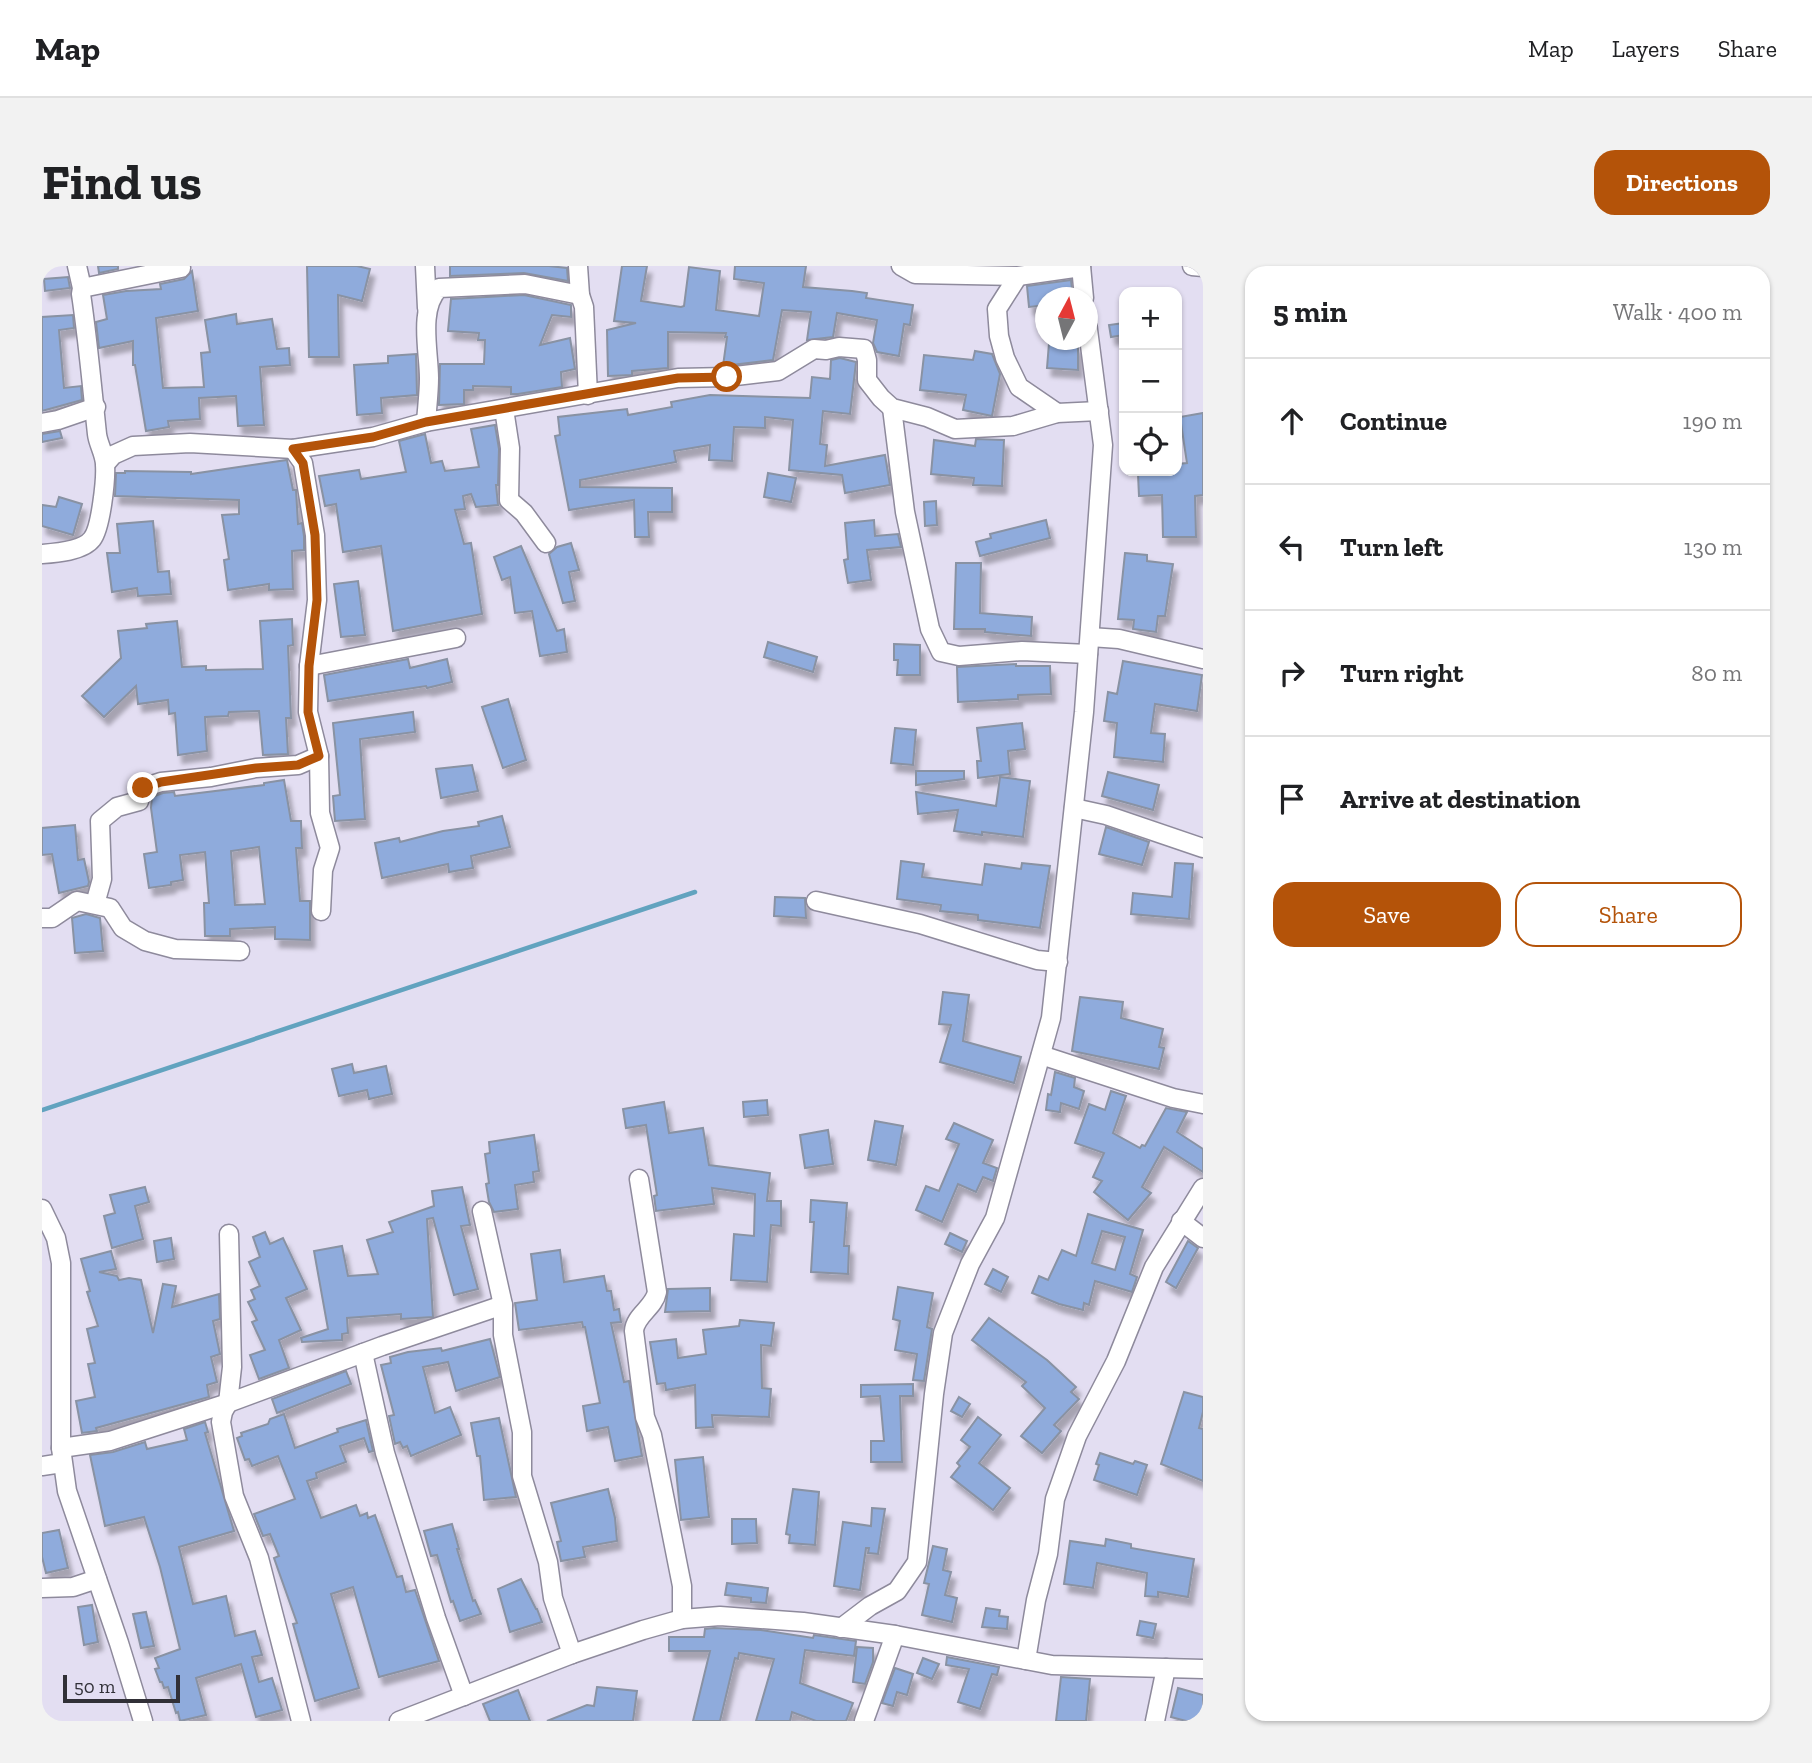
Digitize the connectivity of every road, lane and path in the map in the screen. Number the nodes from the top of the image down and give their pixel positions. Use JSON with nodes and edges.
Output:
{"nodes":[{"id":1,"x":63,"y":266,"type":"edge"},
{"id":2,"x":77,"y":266,"type":"edge"},
{"id":3,"x":425,"y":266,"type":"edge"},
{"id":4,"x":578,"y":266,"type":"edge"},
{"id":5,"x":901,"y":266,"type":"edge"},
{"id":6,"x":1192,"y":266,"type":"edge"},
{"id":7,"x":1080,"y":267,"type":"edge"},
{"id":8,"x":1203,"y":267,"type":"edge"},
{"id":9,"x":181,"y":268,"type":"dead end"},
{"id":10,"x":1018,"y":276,"type":"junction"},
{"id":11,"x":1083,"y":287,"type":"edge"},
{"id":12,"x":82,"y":288,"type":"junction"},
{"id":13,"x":580,"y":295,"type":"junction"},
{"id":14,"x":427,"y":319,"type":"junction"},
{"id":15,"x":1091,"y":350,"type":"edge"},
{"id":16,"x":588,"y":395,"type":"junction"},
{"id":17,"x":96,"y":407,"type":"junction"},
{"id":18,"x":892,"y":408,"type":"junction"},
{"id":19,"x":504,"y":409,"type":"junction"},
{"id":20,"x":1099,"y":411,"type":"junction"},
{"id":21,"x":1057,"y":413,"type":"junction"},
{"id":22,"x":426,"y":422,"type":"junction"},
{"id":23,"x":42,"y":423,"type":"edge"},
{"id":24,"x":293,"y":449,"type":"junction"},
{"id":25,"x":106,"y":463,"type":"junction"},
{"id":26,"x":546,"y":543,"type":"dead end"},
{"id":27,"x":42,"y":554,"type":"edge"},
{"id":28,"x":456,"y":638,"type":"dead end"},
{"id":29,"x":1089,"y":645,"type":"junction"},
{"id":30,"x":1203,"y":659,"type":"edge"},
{"id":31,"x":309,"y":666,"type":"junction"},
{"id":32,"x":319,"y":756,"type":"junction"},
{"id":33,"x":1074,"y":808,"type":"junction"},
{"id":34,"x":1203,"y":849,"type":"edge"},
{"id":35,"x":816,"y":901,"type":"dead end"},
{"id":36,"x":95,"y":904,"type":"junction"},
{"id":37,"x":321,"y":911,"type":"dead end"},
{"id":38,"x":42,"y":918,"type":"edge"},
{"id":39,"x":240,"y":950,"type":"dead end"},
{"id":40,"x":1058,"y":962,"type":"junction"},
{"id":41,"x":1041,"y":1055,"type":"junction"},
{"id":42,"x":1203,"y":1104,"type":"edge"},
{"id":43,"x":639,"y":1179,"type":"dead end"},
{"id":44,"x":1203,"y":1188,"type":"edge"},
{"id":45,"x":42,"y":1209,"type":"edge"},
{"id":46,"x":482,"y":1211,"type":"dead end"},
{"id":47,"x":1181,"y":1221,"type":"junction"},
{"id":48,"x":229,"y":1234,"type":"dead end"},
{"id":49,"x":1203,"y":1238,"type":"edge"},
{"id":50,"x":503,"y":1305,"type":"junction"},
{"id":51,"x":363,"y":1353,"type":"junction"},
{"id":52,"x":229,"y":1403,"type":"junction"},
{"id":53,"x":61,"y":1455,"type":"junction"},
{"id":54,"x":42,"y":1466,"type":"edge"},
{"id":55,"x":97,"y":1578,"type":"junction"},
{"id":56,"x":42,"y":1588,"type":"edge"},
{"id":57,"x":682,"y":1619,"type":"junction"},
{"id":58,"x":841,"y":1628,"type":"junction"},
{"id":59,"x":895,"y":1635,"type":"junction"},
{"id":60,"x":572,"y":1654,"type":"junction"},
{"id":61,"x":1026,"y":1660,"type":"junction"},
{"id":62,"x":1166,"y":1668,"type":"junction"},
{"id":63,"x":1203,"y":1669,"type":"edge"},
{"id":64,"x":464,"y":1696,"type":"junction"},
{"id":65,"x":144,"y":1721,"type":"edge"},
{"id":66,"x":301,"y":1721,"type":"edge"},
{"id":67,"x":399,"y":1721,"type":"edge"},
{"id":68,"x":864,"y":1721,"type":"edge"},
{"id":69,"x":1155,"y":1721,"type":"edge"}],
"edges":[{"from":1,"to":12,"type":"street"},
{"from":2,"to":12,"type":"street"},
{"from":3,"to":14,"type":"street"},
{"from":4,"to":13,"type":"street"},
{"from":5,"to":10,"type":"street"},
{"from":6,"to":8,"type":"street"},
{"from":7,"to":10,"type":"street"},
{"from":7,"to":11,"type":"street"},
{"from":9,"to":12,"type":"street"},
{"from":10,"to":21,"type":"street"},
{"from":12,"to":17,"type":"street"},
{"from":13,"to":14,"type":"street"},
{"from":13,"to":16,"type":"street"},
{"from":14,"to":22,"type":"street"},
{"from":15,"to":20,"type":"street"},
{"from":16,"to":18,"type":"street"},
{"from":16,"to":19,"type":"street"},
{"from":17,"to":23,"type":"street"},
{"from":17,"to":25,"type":"street"},
{"from":18,"to":21,"type":"street"},
{"from":18,"to":29,"type":"street"},
{"from":19,"to":22,"type":"street"},
{"from":19,"to":26,"type":"street"},
{"from":20,"to":21,"type":"street"},
{"from":20,"to":29,"type":"street"},
{"from":22,"to":24,"type":"street"},
{"from":24,"to":25,"type":"street"},
{"from":24,"to":31,"type":"street"},
{"from":25,"to":27,"type":"street"},
{"from":28,"to":31,"type":"street"},
{"from":29,"to":30,"type":"street"},
{"from":29,"to":33,"type":"street"},
{"from":31,"to":32,"type":"street"},
{"from":32,"to":36,"type":"street"},
{"from":32,"to":37,"type":"street"},
{"from":33,"to":34,"type":"street"},
{"from":33,"to":40,"type":"street"},
{"from":35,"to":40,"type":"street"},
{"from":36,"to":38,"type":"street"},
{"from":36,"to":39,"type":"street"},
{"from":40,"to":41,"type":"street"},
{"from":41,"to":42,"type":"street"},
{"from":41,"to":58,"type":"street"},
{"from":43,"to":57,"type":"street"},
{"from":44,"to":47,"type":"street"},
{"from":45,"to":53,"type":"street"},
{"from":46,"to":50,"type":"street"},
{"from":47,"to":49,"type":"street"},
{"from":47,"to":61,"type":"street"},
{"from":48,"to":52,"type":"street"},
{"from":50,"to":51,"type":"street"},
{"from":50,"to":60,"type":"street"},
{"from":51,"to":52,"type":"street"},
{"from":51,"to":64,"type":"street"},
{"from":52,"to":53,"type":"street"},
{"from":52,"to":66,"type":"street"},
{"from":53,"to":54,"type":"street"},
{"from":53,"to":55,"type":"street"},
{"from":55,"to":56,"type":"street"},
{"from":55,"to":65,"type":"street"},
{"from":57,"to":58,"type":"street"},
{"from":57,"to":60,"type":"street"},
{"from":58,"to":59,"type":"street"},
{"from":59,"to":61,"type":"street"},
{"from":59,"to":68,"type":"street"},
{"from":60,"to":64,"type":"street"},
{"from":61,"to":62,"type":"street"},
{"from":62,"to":63,"type":"street"},
{"from":62,"to":69,"type":"street"},
{"from":64,"to":67,"type":"street"}]}
